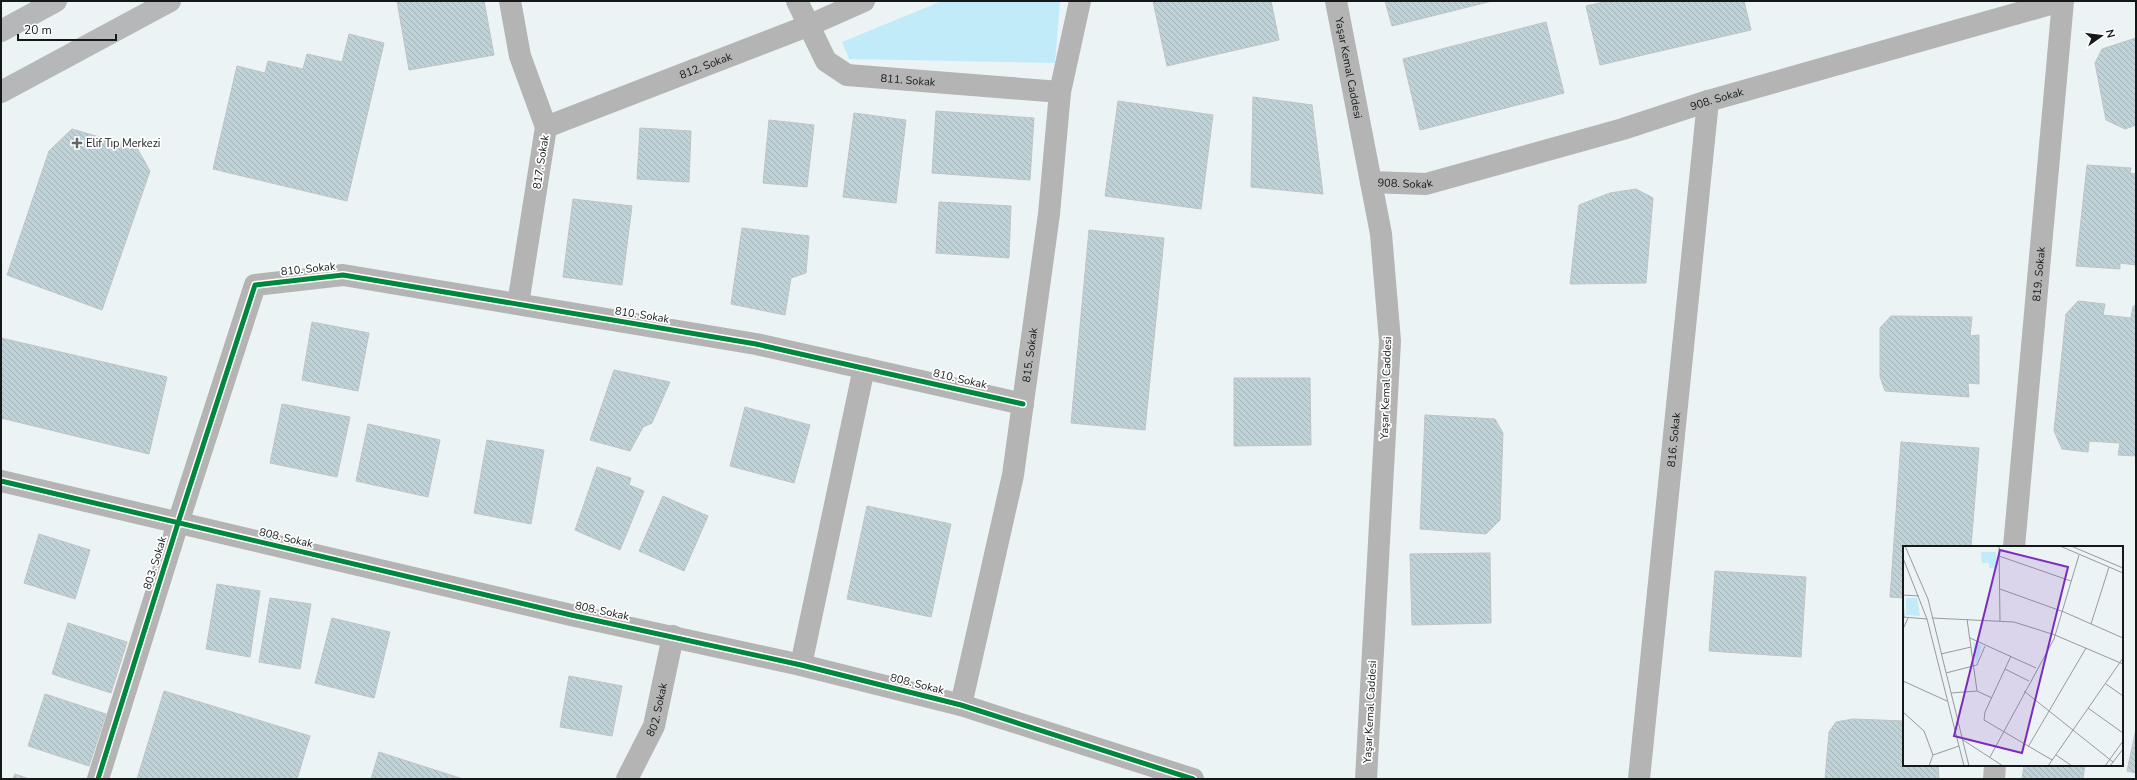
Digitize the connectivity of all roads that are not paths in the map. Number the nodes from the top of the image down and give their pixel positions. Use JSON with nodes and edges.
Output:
{"nodes":[{"id":1,"x":56,"y":1,"type":"edge"},
{"id":2,"x":170,"y":1,"type":"edge"},
{"id":3,"x":510,"y":1,"type":"edge"},
{"id":4,"x":797,"y":1,"type":"edge"},
{"id":5,"x":864,"y":1,"type":"edge"},
{"id":6,"x":1080,"y":1,"type":"edge"},
{"id":7,"x":1336,"y":1,"type":"edge"},
{"id":8,"x":2062,"y":1,"type":"edge"},
{"id":9,"x":810,"y":25,"type":"junction"},
{"id":10,"x":1,"y":31,"type":"edge"},
{"id":11,"x":1,"y":92,"type":"edge"},
{"id":12,"x":1060,"y":92,"type":"junction"},
{"id":13,"x":1708,"y":101,"type":"junction"},
{"id":14,"x":546,"y":127,"type":"junction"},
{"id":15,"x":1371,"y":182,"type":"junction"},
{"id":16,"x":255,"y":285,"type":"joint"},
{"id":17,"x":518,"y":304,"type":"junction"},
{"id":18,"x":864,"y":368,"type":"junction"},
{"id":19,"x":1023,"y":404,"type":"junction"},
{"id":20,"x":1,"y":481,"type":"edge"},
{"id":21,"x":178,"y":523,"type":"junction"},
{"id":22,"x":2014,"y":546,"type":"edge"},
{"id":23,"x":673,"y":636,"type":"junction"},
{"id":24,"x":800,"y":665,"type":"junction"},
{"id":25,"x":961,"y":705,"type":"junction"},
{"id":26,"x":1995,"y":766,"type":"edge"},
{"id":27,"x":98,"y":779,"type":"edge"},
{"id":28,"x":627,"y":779,"type":"edge"},
{"id":29,"x":1193,"y":779,"type":"edge"},
{"id":30,"x":1366,"y":779,"type":"edge"},
{"id":31,"x":1639,"y":779,"type":"edge"},
{"id":32,"x":1994,"y":779,"type":"edge"}],
"edges":[{"from":1,"to":10,"type":"main road"},
{"from":2,"to":11,"type":"main road"},
{"from":3,"to":14,"type":"street","name":"817. Sokak"},
{"from":4,"to":9,"type":"street","name":"811. Sokak"},
{"from":5,"to":9,"type":"street","name":"812. Sokak"},
{"from":6,"to":12,"type":"street","name":"815. Sokak"},
{"from":7,"to":15,"type":"street","name":"Yaşar Kemal Caddesi"},
{"from":8,"to":13,"type":"street","name":"908. Sokak"},
{"from":8,"to":22,"type":"street","name":"819. Sokak"},
{"from":9,"to":12,"type":"street","name":"811. Sokak"},
{"from":9,"to":14,"type":"street","name":"812. Sokak"},
{"from":12,"to":19,"type":"street","name":"815. Sokak"},
{"from":13,"to":15,"type":"street","name":"908. Sokak"},
{"from":13,"to":31,"type":"street","name":"816. Sokak"},
{"from":14,"to":17,"type":"street","name":"817. Sokak"},
{"from":15,"to":30,"type":"street","name":"Yaşar Kemal Caddesi"},
{"from":16,"to":17,"type":"street","name":"810. Sokak"},
{"from":16,"to":21,"type":"street","name":"803. Sokak"},
{"from":17,"to":18,"type":"street","name":"810. Sokak"},
{"from":18,"to":19,"type":"street","name":"810. Sokak"},
{"from":18,"to":24,"type":"street"},
{"from":19,"to":25,"type":"street","name":"815. Sokak"},
{"from":20,"to":21,"type":"street","name":"808. Sokak"},
{"from":21,"to":23,"type":"street","name":"808. Sokak"},
{"from":21,"to":27,"type":"street","name":"803. Sokak"},
{"from":23,"to":24,"type":"street","name":"808. Sokak"},
{"from":23,"to":28,"type":"street","name":"802. Sokak"},
{"from":24,"to":25,"type":"street","name":"808. Sokak"},
{"from":25,"to":29,"type":"street","name":"808. Sokak"},
{"from":26,"to":32,"type":"street"}]}
